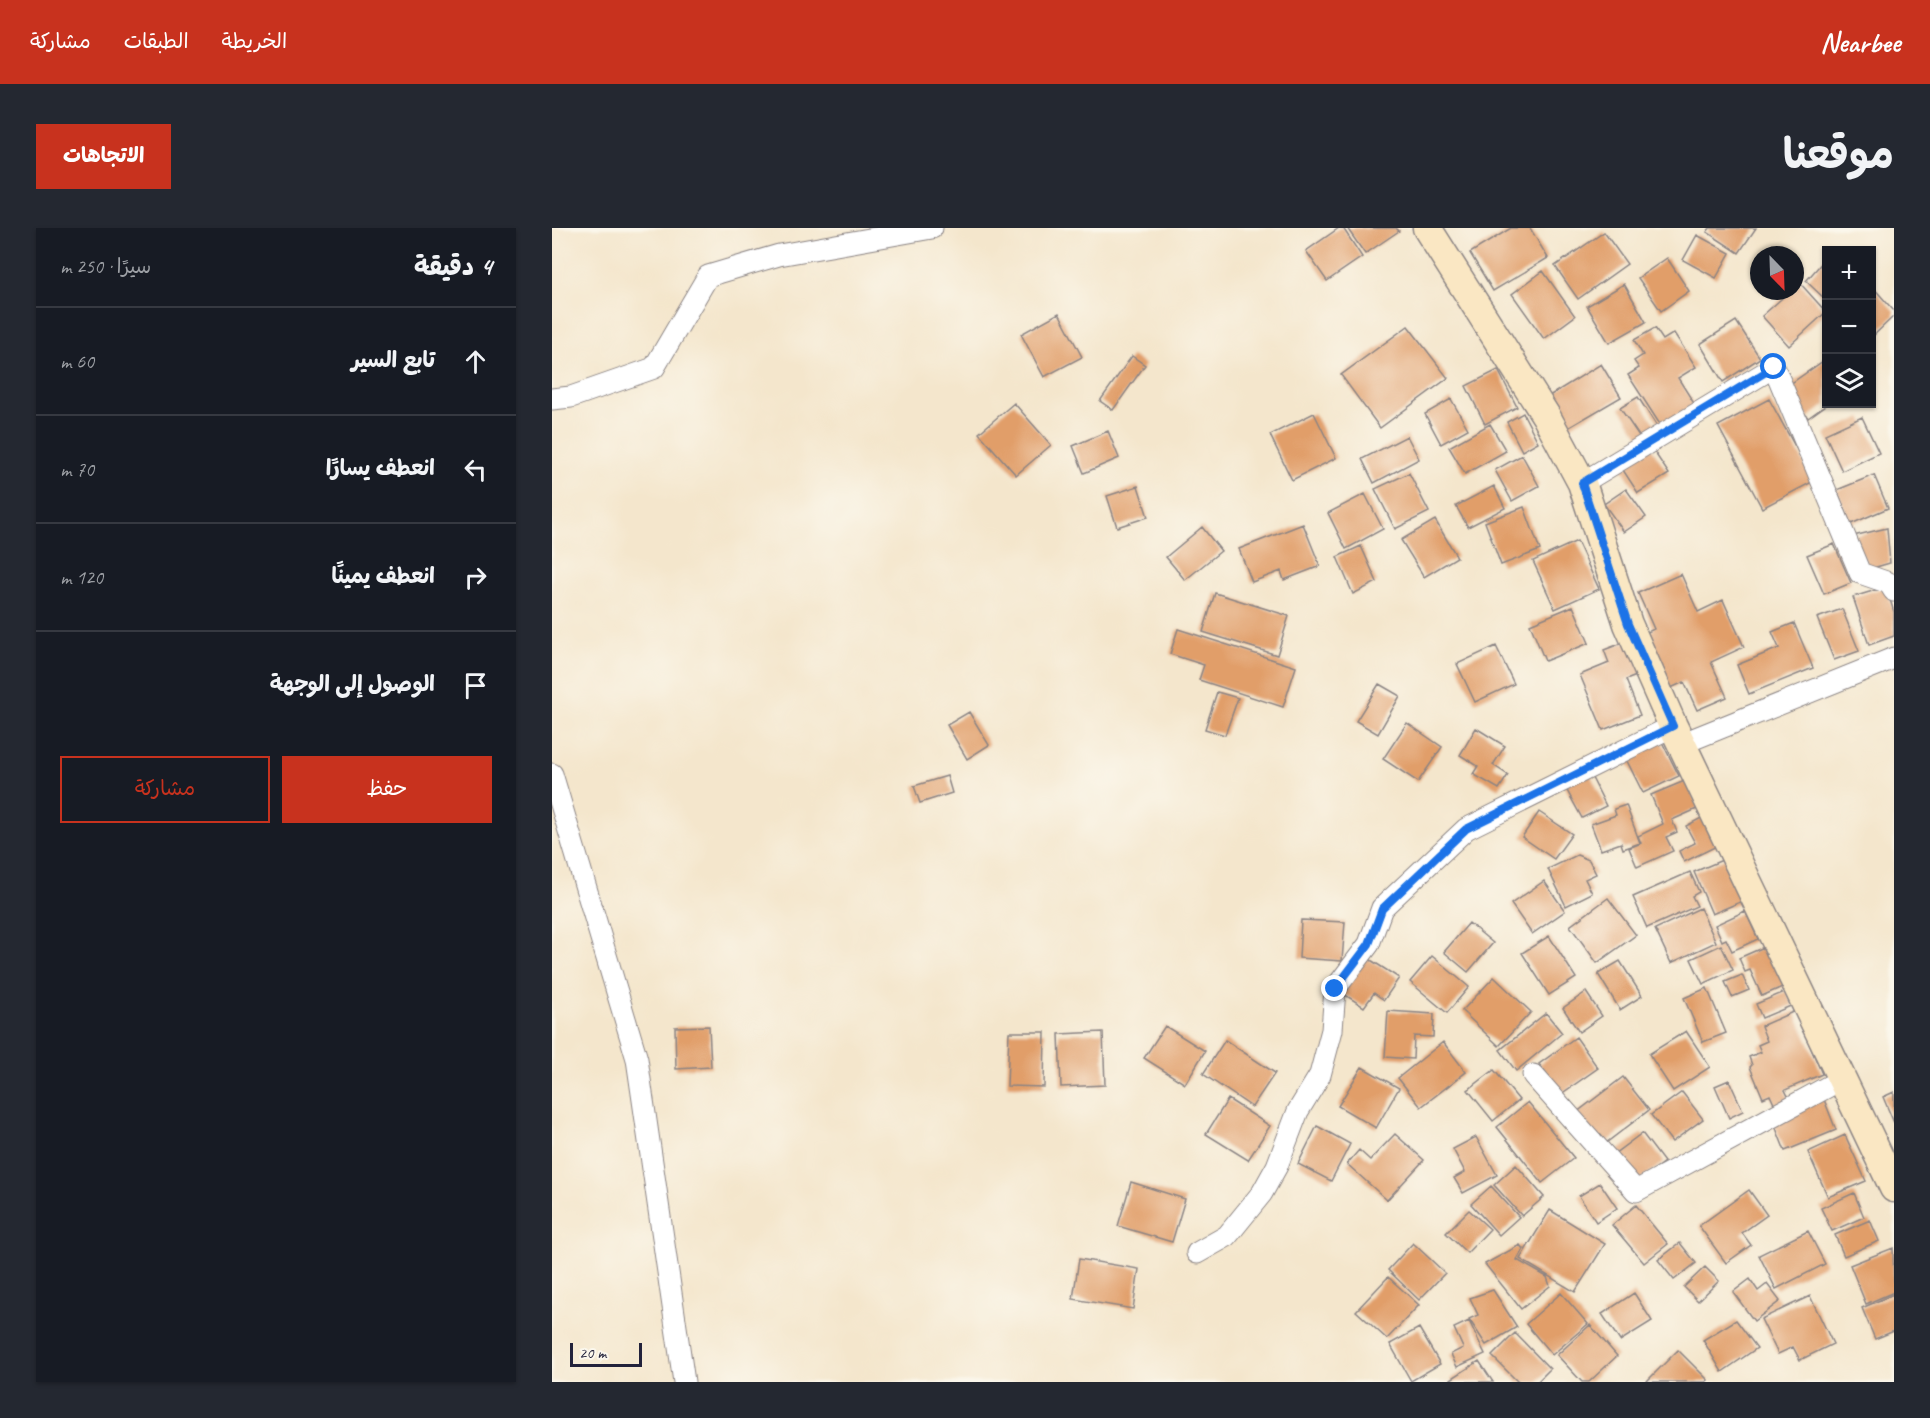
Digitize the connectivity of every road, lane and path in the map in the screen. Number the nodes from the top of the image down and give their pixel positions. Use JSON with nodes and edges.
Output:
{"nodes":[{"id":1,"x":932,"y":228,"type":"edge"},
{"id":2,"x":1427,"y":228,"type":"edge"},
{"id":3,"x":552,"y":399,"type":"edge"},
{"id":4,"x":1582,"y":483,"type":"junction"},
{"id":5,"x":1894,"y":591,"type":"edge"},
{"id":6,"x":1894,"y":658,"type":"edge"},
{"id":7,"x":1677,"y":735,"type":"junction"},
{"id":8,"x":552,"y":774,"type":"edge"},
{"id":9,"x":1533,"y":1075,"type":"dead end"},
{"id":10,"x":1842,"y":1079,"type":"junction"},
{"id":11,"x":1894,"y":1188,"type":"edge"},
{"id":12,"x":1197,"y":1253,"type":"dead end"},
{"id":13,"x":684,"y":1382,"type":"edge"}],
"edges":[{"from":1,"to":3,"type":"street"},
{"from":2,"to":4,"type":"street"},
{"from":4,"to":5,"type":"street"},
{"from":4,"to":7,"type":"street"},
{"from":6,"to":7,"type":"street"},
{"from":7,"to":10,"type":"street"},
{"from":7,"to":12,"type":"street"},
{"from":8,"to":13,"type":"street"},
{"from":9,"to":10,"type":"street"},
{"from":10,"to":11,"type":"street"}]}
